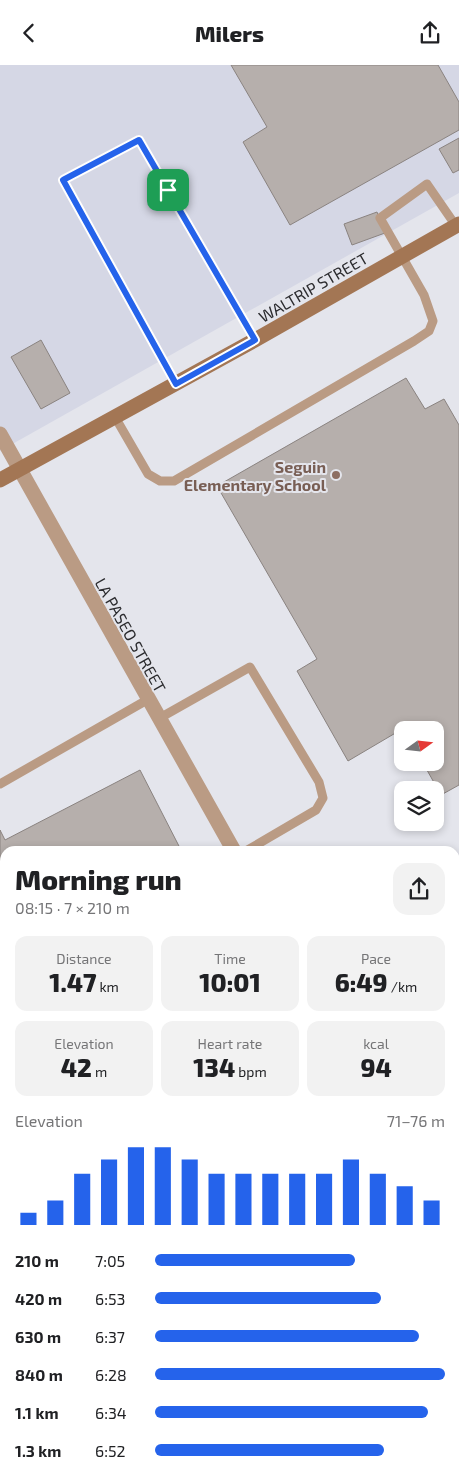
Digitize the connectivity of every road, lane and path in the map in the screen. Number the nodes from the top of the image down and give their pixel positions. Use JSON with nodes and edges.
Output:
{"nodes":[{"id":1,"x":457,"y":225,"type":"edge"},
{"id":2,"x":403,"y":255,"type":"junction"},
{"id":3,"x":255,"y":340,"type":"junction"},
{"id":4,"x":176,"y":384,"type":"junction"},
{"id":5,"x":115,"y":417,"type":"junction"},
{"id":6,"x":0,"y":434,"type":"edge"},
{"id":7,"x":20,"y":468,"type":"junction"},
{"id":8,"x":0,"y":480,"type":"edge"},
{"id":9,"x":147,"y":700,"type":"junction"},
{"id":10,"x":158,"y":719,"type":"junction"},
{"id":11,"x":0,"y":784,"type":"edge"},
{"id":12,"x":231,"y":846,"type":"edge"},
{"id":13,"x":255,"y":846,"type":"edge"}],
"edges":[{"from":1,"to":2,"type":"street","name":"WALTRIP STREET"},
{"from":1,"to":2,"type":"lane"},
{"from":2,"to":3,"type":"street","name":"WALTRIP STREET"},
{"from":2,"to":5,"type":"lane"},
{"from":3,"to":4,"type":"street","name":"WALTRIP STREET"},
{"from":3,"to":4,"type":"lane"},
{"from":4,"to":5,"type":"street","name":"WALTRIP STREET"},
{"from":5,"to":7,"type":"street","name":"WALTRIP STREET"},
{"from":6,"to":7,"type":"street","name":"LA PASEO STREET"},
{"from":7,"to":8,"type":"street","name":"WALTRIP STREET"},
{"from":7,"to":9,"type":"street","name":"LA PASEO STREET"},
{"from":9,"to":10,"type":"street","name":"LA PASEO STREET"},
{"from":9,"to":11,"type":"lane"},
{"from":10,"to":12,"type":"street","name":"LA PASEO STREET"},
{"from":10,"to":13,"type":"lane"}]}
